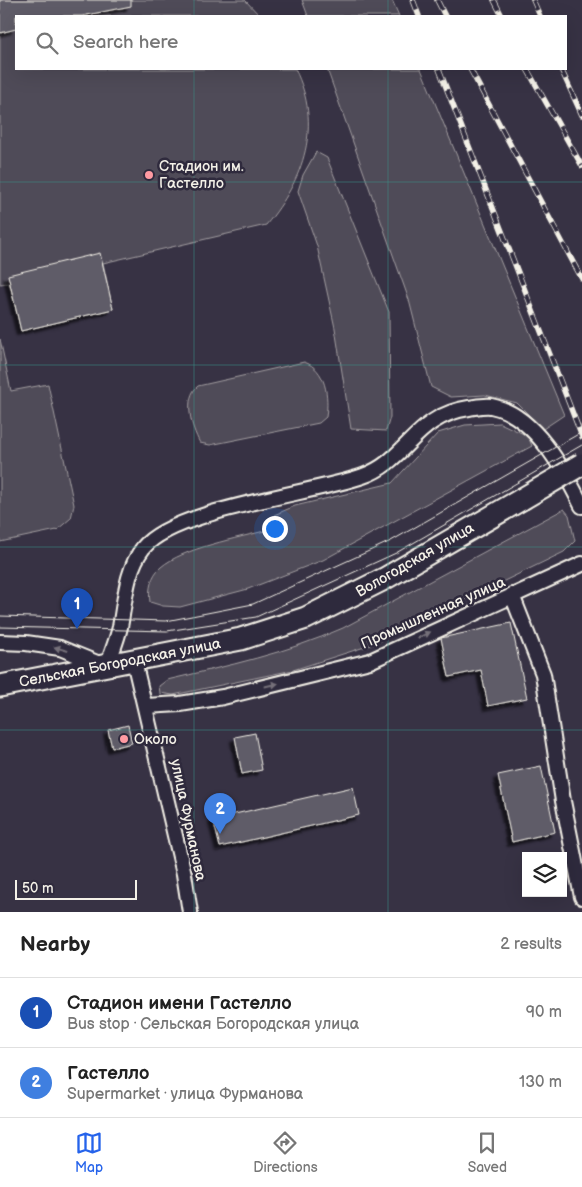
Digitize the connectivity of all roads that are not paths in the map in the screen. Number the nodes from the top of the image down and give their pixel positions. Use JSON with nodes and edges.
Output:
{"nodes":[{"id":1,"x":582,"y":464,"type":"edge"},
{"id":2,"x":582,"y":506,"type":"edge"},
{"id":3,"x":582,"y":564,"type":"edge"},
{"id":4,"x":512,"y":595,"type":"junction"},
{"id":5,"x":241,"y":639,"type":"joint"},
{"id":6,"x":0,"y":642,"type":"edge"},
{"id":7,"x":134,"y":661,"type":"junction"},
{"id":8,"x":107,"y":666,"type":"junction"},
{"id":9,"x":0,"y":686,"type":"edge"},
{"id":10,"x":146,"y":706,"type":"junction"},
{"id":11,"x":582,"y":897,"type":"edge"},
{"id":12,"x":190,"y":912,"type":"edge"}],
"edges":[{"from":1,"to":5,"type":"main road","name":"Вологодская улица","bridge":true},
{"from":2,"to":8,"type":"street"},
{"from":3,"to":4,"type":"street","name":"Промышленная улица"},
{"from":10,"to":4,"type":"street","name":"Промышленная улица","one_way":true},
{"from":4,"to":11,"type":"street"},
{"from":5,"to":7,"type":"main road","name":"Сельская Богородская улица"},
{"from":8,"to":6,"type":"street","one_way":true},
{"from":7,"to":8,"type":"main road","name":"Сельская Богородская улица"},
{"from":7,"to":10,"type":"street","name":"улица Фурманова"},
{"from":8,"to":9,"type":"main road","name":"Сельская Богородская улица"},
{"from":10,"to":12,"type":"street","name":"улица Фурманова"}]}
